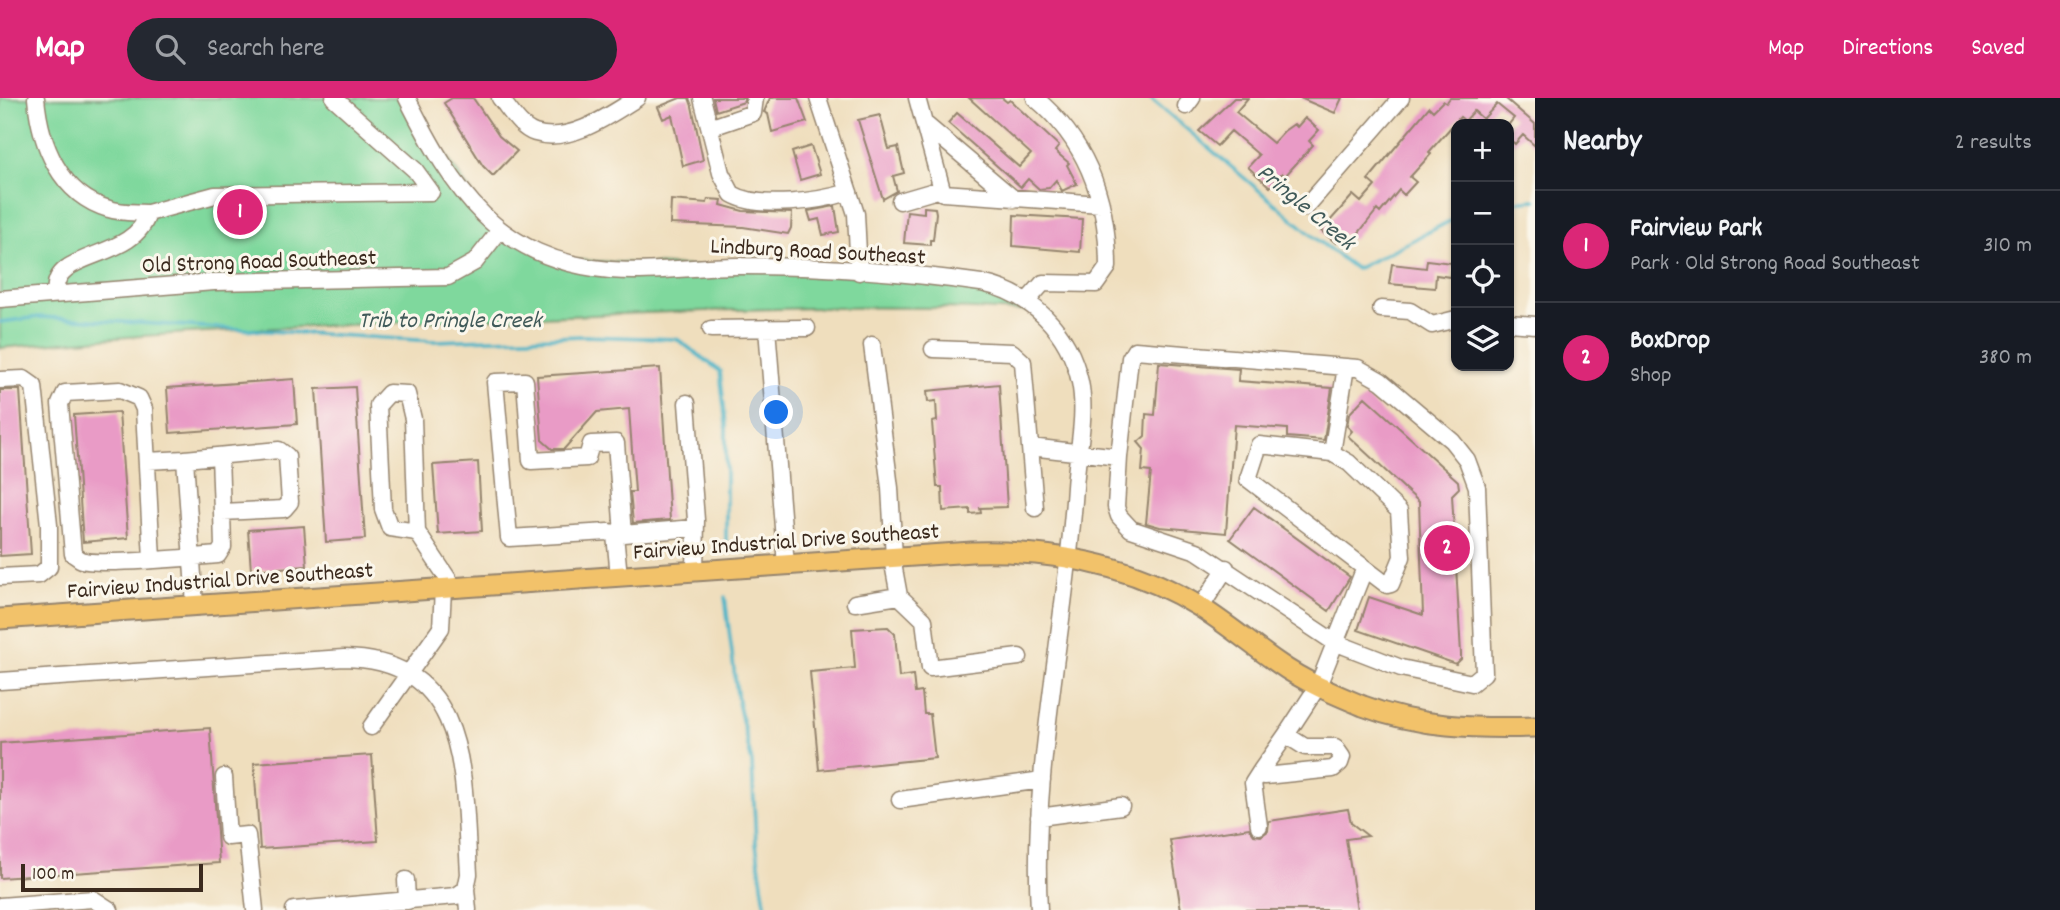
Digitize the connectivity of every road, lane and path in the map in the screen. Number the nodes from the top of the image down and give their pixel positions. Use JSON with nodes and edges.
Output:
{"nodes":[{"id":1,"x":36,"y":98,"type":"edge"},
{"id":2,"x":334,"y":98,"type":"edge"},
{"id":3,"x":407,"y":98,"type":"edge"},
{"id":4,"x":500,"y":98,"type":"edge"},
{"id":5,"x":637,"y":98,"type":"edge"},
{"id":6,"x":702,"y":98,"type":"edge"},
{"id":7,"x":755,"y":98,"type":"edge"},
{"id":8,"x":818,"y":98,"type":"edge"},
{"id":9,"x":917,"y":98,"type":"edge"},
{"id":10,"x":1035,"y":98,"type":"edge"},
{"id":11,"x":1401,"y":98,"type":"edge"},
{"id":12,"x":924,"y":123,"type":"junction"},
{"id":13,"x":712,"y":127,"type":"junction"},
{"id":14,"x":941,"y":188,"type":"junction"},
{"id":15,"x":849,"y":192,"type":"junction"},
{"id":16,"x":1014,"y":199,"type":"junction"},
{"id":17,"x":900,"y":201,"type":"dead end"},
{"id":18,"x":1101,"y":204,"type":"junction"},
{"id":19,"x":1305,"y":208,"type":"dead end"},
{"id":20,"x":148,"y":213,"type":"junction"},
{"id":21,"x":500,"y":230,"type":"junction"},
{"id":22,"x":859,"y":272,"type":"junction"},
{"id":23,"x":56,"y":293,"type":"junction"},
{"id":24,"x":0,"y":299,"type":"edge"},
{"id":25,"x":1027,"y":301,"type":"junction"},
{"id":26,"x":1381,"y":309,"type":"dead end"},
{"id":27,"x":1451,"y":320,"type":"edge"},
{"id":28,"x":1514,"y":323,"type":"edge"},
{"id":29,"x":1535,"y":325,"type":"edge"},
{"id":30,"x":767,"y":328,"type":"junction"},
{"id":31,"x":807,"y":328,"type":"dead end"},
{"id":32,"x":711,"y":329,"type":"dead end"},
{"id":33,"x":873,"y":345,"type":"dead end"},
{"id":34,"x":933,"y":349,"type":"dead end"},
{"id":35,"x":1346,"y":367,"type":"junction"},
{"id":36,"x":0,"y":380,"type":"edge"},
{"id":37,"x":687,"y":403,"type":"dead end"},
{"id":38,"x":1030,"y":447,"type":"junction"},
{"id":39,"x":1332,"y":453,"type":"junction"},
{"id":40,"x":1077,"y":454,"type":"junction"},
{"id":41,"x":220,"y":456,"type":"junction"},
{"id":42,"x":1119,"y":457,"type":"junction"},
{"id":43,"x":185,"y":459,"type":"junction"},
{"id":44,"x":147,"y":461,"type":"junction"},
{"id":45,"x":1035,"y":508,"type":"dead end"},
{"id":46,"x":222,"y":512,"type":"junction"},
{"id":47,"x":695,"y":528,"type":"junction"},
{"id":48,"x":417,"y":532,"type":"junction"},
{"id":49,"x":619,"y":534,"type":"junction"},
{"id":50,"x":192,"y":557,"type":"junction"},
{"id":51,"x":893,"y":557,"type":"junction"},
{"id":52,"x":1069,"y":557,"type":"junction"},
{"id":53,"x":152,"y":559,"type":"junction"},
{"id":54,"x":786,"y":565,"type":"junction"},
{"id":55,"x":1226,"y":568,"type":"junction"},
{"id":56,"x":1364,"y":570,"type":"junction"},
{"id":57,"x":695,"y":571,"type":"junction"},
{"id":58,"x":619,"y":576,"type":"junction"},
{"id":59,"x":0,"y":577,"type":"edge"},
{"id":60,"x":449,"y":588,"type":"junction"},
{"id":61,"x":899,"y":596,"type":"junction"},
{"id":62,"x":855,"y":603,"type":"dead end"},
{"id":63,"x":195,"y":606,"type":"junction"},
{"id":64,"x":1201,"y":607,"type":"junction"},
{"id":65,"x":0,"y":619,"type":"edge"},
{"id":66,"x":1334,"y":642,"type":"junction"},
{"id":67,"x":1019,"y":657,"type":"dead end"},
{"id":68,"x":409,"y":674,"type":"junction"},
{"id":69,"x":0,"y":681,"type":"edge"},
{"id":70,"x":1318,"y":686,"type":"junction"},
{"id":71,"x":371,"y":727,"type":"dead end"},
{"id":72,"x":1535,"y":727,"type":"edge"},
{"id":73,"x":1286,"y":735,"type":"junction"},
{"id":74,"x":1262,"y":769,"type":"junction"},
{"id":75,"x":225,"y":776,"type":"dead end"},
{"id":76,"x":1042,"y":780,"type":"junction"},
{"id":77,"x":900,"y":800,"type":"dead end"},
{"id":78,"x":1121,"y":806,"type":"dead end"},
{"id":79,"x":1039,"y":817,"type":"junction"},
{"id":80,"x":1259,"y":826,"type":"dead end"},
{"id":81,"x":406,"y":880,"type":"dead end"},
{"id":82,"x":466,"y":889,"type":"junction"},
{"id":83,"x":407,"y":901,"type":"junction"},
{"id":84,"x":0,"y":906,"type":"edge"},
{"id":85,"x":110,"y":910,"type":"edge"},
{"id":86,"x":255,"y":910,"type":"edge"},
{"id":87,"x":294,"y":910,"type":"edge"},
{"id":88,"x":468,"y":910,"type":"edge"},
{"id":89,"x":1039,"y":910,"type":"edge"}],
"edges":[{"from":1,"to":20,"type":"street"},
{"from":2,"to":20,"type":"street"},
{"from":3,"to":21,"type":"street","name":"Lindburg Road Southeast"},
{"from":4,"to":5,"type":"street"},
{"from":6,"to":13,"type":"street"},
{"from":7,"to":13,"type":"street"},
{"from":8,"to":15,"type":"street"},
{"from":9,"to":12,"type":"street"},
{"from":10,"to":18,"type":"street"},
{"from":11,"to":19,"type":"street"},
{"from":12,"to":14,"type":"street"},
{"from":12,"to":16,"type":"street"},
{"from":13,"to":15,"type":"street"},
{"from":14,"to":16,"type":"street"},
{"from":14,"to":17,"type":"street"},
{"from":15,"to":22,"type":"street"},
{"from":16,"to":18,"type":"street"},
{"from":18,"to":25,"type":"street"},
{"from":20,"to":23,"type":"street"},
{"from":21,"to":22,"type":"street","name":"Lindburg Road Southeast"},
{"from":21,"to":23,"type":"street","name":"Old Strong Road Southeast"},
{"from":22,"to":25,"type":"street","name":"Lindburg Road Southeast"},
{"from":23,"to":24,"type":"street","name":"Old Strong Road Southeast"},
{"from":25,"to":40,"type":"street","name":"Lindburg Road Southeast"},
{"from":26,"to":27,"type":"street"},
{"from":28,"to":29,"type":"street"},
{"from":30,"to":31,"type":"street"},
{"from":30,"to":32,"type":"street"},
{"from":30,"to":54,"type":"street"},
{"from":33,"to":51,"type":"street"},
{"from":34,"to":38,"type":"street"},
{"from":35,"to":39,"type":"street"},
{"from":35,"to":42,"type":"street"},
{"from":35,"to":66,"type":"street"},
{"from":36,"to":59,"type":"street"},
{"from":37,"to":47,"type":"street"},
{"from":38,"to":40,"type":"street"},
{"from":38,"to":45,"type":"street"},
{"from":39,"to":56,"type":"street"},
{"from":39,"to":56,"type":"street"},
{"from":40,"to":42,"type":"street"},
{"from":40,"to":52,"type":"street","name":"Lindburg Road Southeast"},
{"from":41,"to":43,"type":"street"},
{"from":41,"to":46,"type":"street"},
{"from":41,"to":46,"type":"street"},
{"from":42,"to":55,"type":"street"},
{"from":43,"to":44,"type":"street"},
{"from":43,"to":50,"type":"street"},
{"from":44,"to":53,"type":"street"},
{"from":44,"to":53,"type":"street"},
{"from":46,"to":50,"type":"street"},
{"from":47,"to":49,"type":"street"},
{"from":47,"to":57,"type":"street"},
{"from":48,"to":48,"type":"street"},
{"from":48,"to":60,"type":"street"},
{"from":49,"to":49,"type":"street"},
{"from":49,"to":58,"type":"street"},
{"from":50,"to":53,"type":"street"},
{"from":50,"to":63,"type":"street"},
{"from":51,"to":52,"type":"main road","name":"Fairview Industrial Drive Southeast"},
{"from":51,"to":54,"type":"main road","name":"Fairview Industrial Drive Southeast"},
{"from":51,"to":61,"type":"street"},
{"from":52,"to":64,"type":"main road","name":"Fairview Industrial Drive Southeast"},
{"from":52,"to":76,"type":"street","name":"Lindburg Road Southeast"},
{"from":54,"to":57,"type":"main road","name":"Fairview Industrial Drive Southeast"},
{"from":55,"to":64,"type":"street"},
{"from":55,"to":66,"type":"street"},
{"from":56,"to":66,"type":"street"},
{"from":57,"to":58,"type":"main road","name":"Fairview Industrial Drive Southeast"},
{"from":58,"to":60,"type":"main road","name":"Fairview Industrial Drive Southeast"},
{"from":60,"to":63,"type":"main road","name":"Fairview Industrial Drive Southeast"},
{"from":60,"to":68,"type":"street"},
{"from":61,"to":62,"type":"street"},
{"from":61,"to":67,"type":"street"},
{"from":63,"to":65,"type":"main road","name":"Fairview Industrial Drive Southeast"},
{"from":64,"to":70,"type":"main road","name":"Fairview Industrial Drive Southeast"},
{"from":66,"to":70,"type":"street"},
{"from":68,"to":69,"type":"street"},
{"from":68,"to":71,"type":"street"},
{"from":68,"to":82,"type":"street"},
{"from":70,"to":72,"type":"main road","name":"Fairview Industrial Drive Southeast"},
{"from":70,"to":73,"type":"street"},
{"from":73,"to":74,"type":"street"},
{"from":73,"to":74,"type":"street"},
{"from":74,"to":80,"type":"street"},
{"from":75,"to":86,"type":"street"},
{"from":76,"to":77,"type":"street"},
{"from":76,"to":79,"type":"street","name":"Lindburg Road Southeast"},
{"from":78,"to":79,"type":"street"},
{"from":79,"to":89,"type":"street","name":"Lindburg Road Southeast"},
{"from":81,"to":83,"type":"street"},
{"from":82,"to":83,"type":"street"},
{"from":82,"to":88,"type":"street"},
{"from":83,"to":87,"type":"street"},
{"from":84,"to":85,"type":"street"}]}
